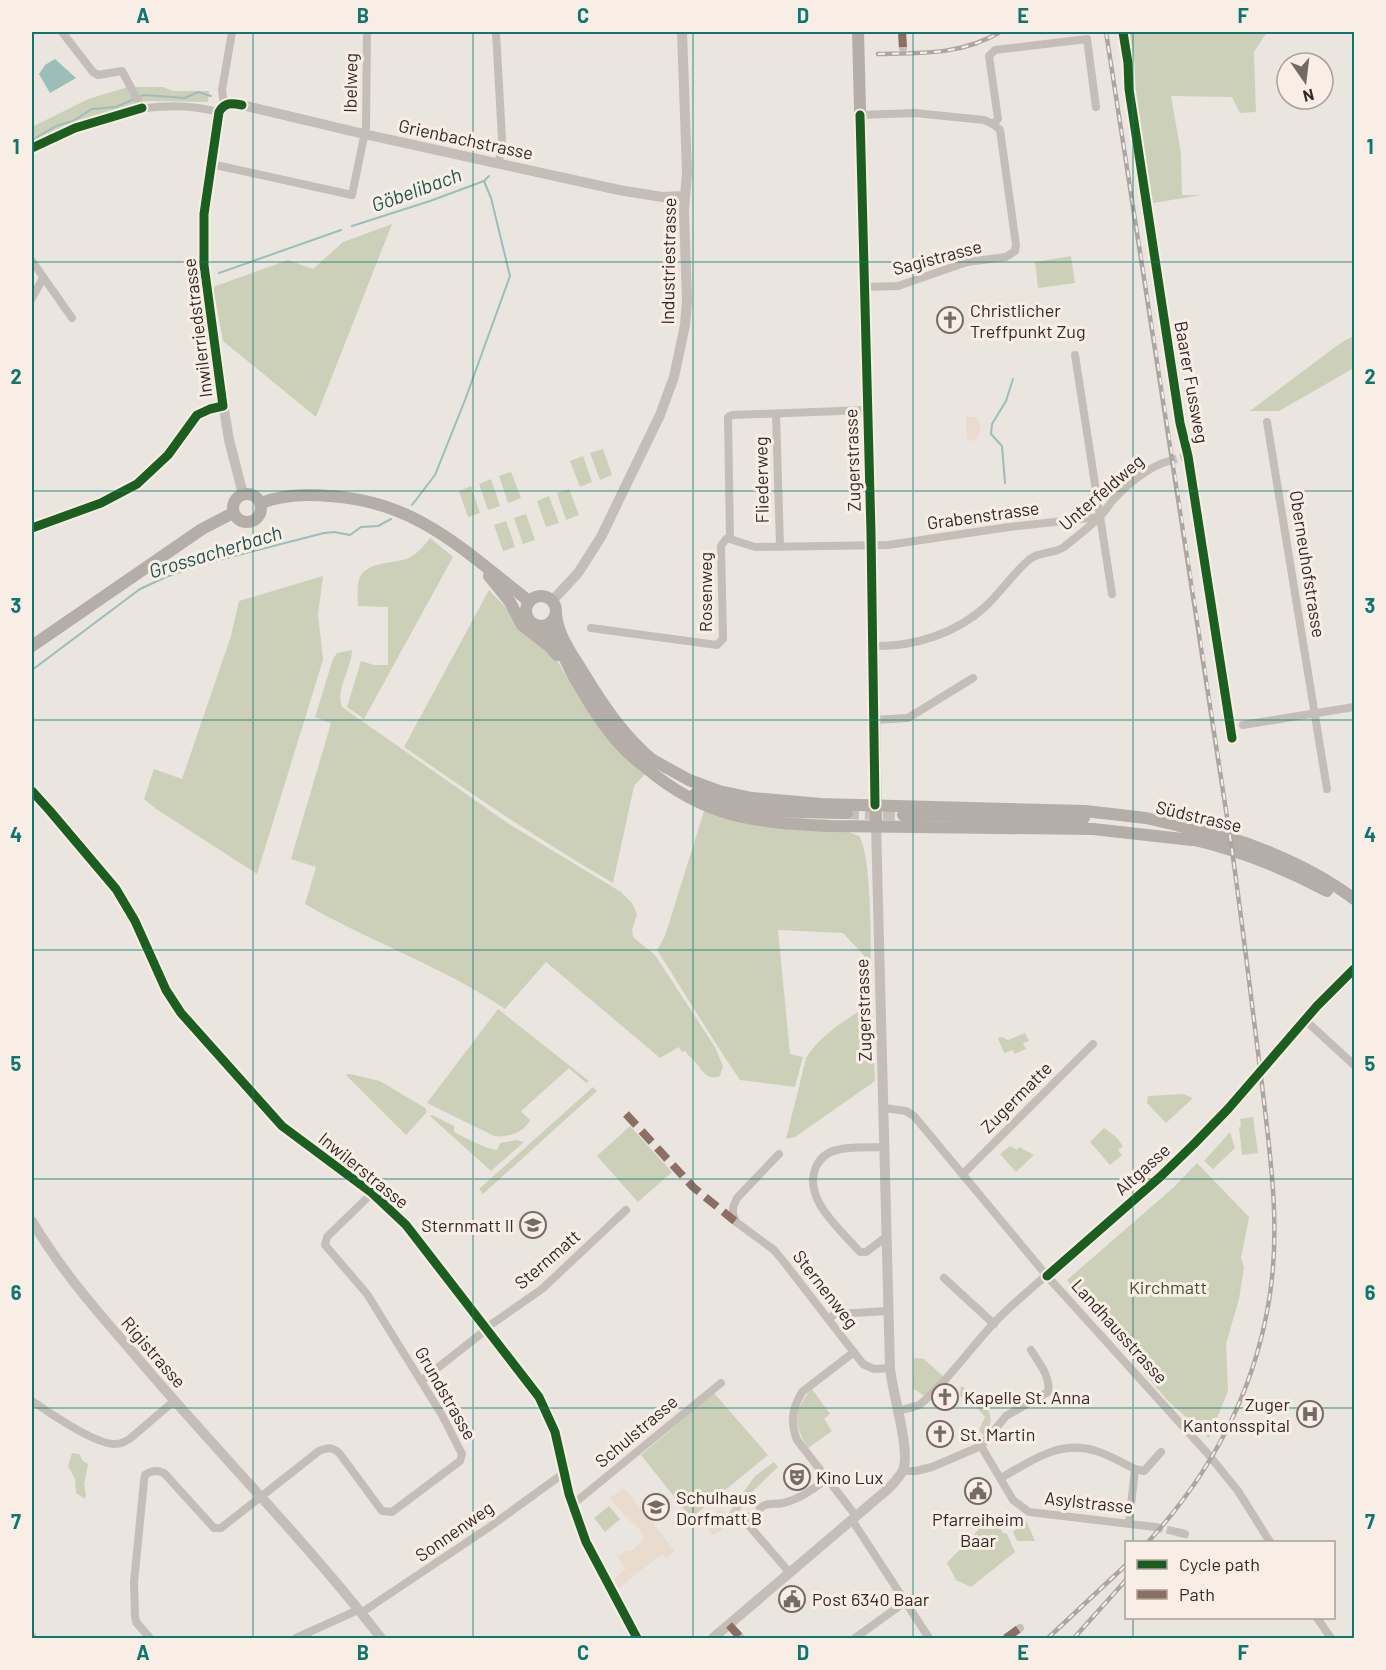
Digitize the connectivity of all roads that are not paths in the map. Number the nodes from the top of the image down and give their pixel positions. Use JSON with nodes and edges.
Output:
{"nodes":[{"id":1,"x":62,"y":32,"type":"edge"},
{"id":2,"x":232,"y":32,"type":"edge"},
{"id":3,"x":367,"y":32,"type":"edge"},
{"id":4,"x":496,"y":32,"type":"edge"},
{"id":5,"x":682,"y":32,"type":"edge"},
{"id":6,"x":858,"y":32,"type":"edge"},
{"id":7,"x":902,"y":32,"type":"edge"},
{"id":8,"x":903,"y":48,"type":"dead end"},
{"id":9,"x":139,"y":101,"type":"junction"},
{"id":10,"x":1096,"y":107,"type":"dead end"},
{"id":11,"x":222,"y":108,"type":"junction"},
{"id":12,"x":860,"y":115,"type":"junction"},
{"id":13,"x":993,"y":124,"type":"junction"},
{"id":14,"x":364,"y":134,"type":"junction"},
{"id":15,"x":32,"y":148,"type":"edge"},
{"id":16,"x":211,"y":164,"type":"junction"},
{"id":17,"x":499,"y":164,"type":"junction"},
{"id":18,"x":685,"y":196,"type":"junction"},
{"id":19,"x":32,"y":261,"type":"edge"},
{"id":20,"x":43,"y":278,"type":"junction"},
{"id":21,"x":865,"y":287,"type":"junction"},
{"id":22,"x":32,"y":298,"type":"edge"},
{"id":23,"x":72,"y":318,"type":"dead end"},
{"id":24,"x":1075,"y":355,"type":"dead end"},
{"id":25,"x":223,"y":406,"type":"junction"},
{"id":26,"x":867,"y":410,"type":"junction"},
{"id":27,"x":776,"y":414,"type":"junction"},
{"id":28,"x":1268,"y":422,"type":"dead end"},
{"id":29,"x":1169,"y":461,"type":"tunnel mouth"},
{"id":30,"x":243,"y":494,"type":"junction"},
{"id":31,"x":261,"y":503,"type":"junction"},
{"id":32,"x":233,"y":513,"type":"junction"},
{"id":33,"x":1100,"y":517,"type":"junction"},
{"id":34,"x":32,"y":528,"type":"edge"},
{"id":35,"x":730,"y":539,"type":"junction"},
{"id":36,"x":780,"y":546,"type":"junction"},
{"id":37,"x":871,"y":546,"type":"junction"},
{"id":38,"x":483,"y":564,"type":"junction"},
{"id":39,"x":1112,"y":594,"type":"dead end"},
{"id":40,"x":552,"y":601,"type":"junction"},
{"id":41,"x":529,"y":602,"type":"junction"},
{"id":42,"x":556,"y":614,"type":"junction"},
{"id":43,"x":542,"y":626,"type":"junction"},
{"id":44,"x":591,"y":628,"type":"dead end"},
{"id":45,"x":32,"y":646,"type":"edge"},
{"id":46,"x":873,"y":646,"type":"junction"},
{"id":47,"x":574,"y":677,"type":"junction"},
{"id":48,"x":973,"y":678,"type":"dead end"},
{"id":49,"x":1354,"y":707,"type":"edge"},
{"id":50,"x":1315,"y":712,"type":"junction"},
{"id":51,"x":873,"y":720,"type":"junction"},
{"id":52,"x":1243,"y":724,"type":"dead end"},
{"id":53,"x":648,"y":763,"type":"junction"},
{"id":54,"x":1328,"y":789,"type":"dead end"},
{"id":55,"x":875,"y":805,"type":"junction"},
{"id":56,"x":848,"y":813,"type":"tunnel mouth"},
{"id":57,"x":903,"y":815,"type":"tunnel mouth"},
{"id":58,"x":1058,"y":819,"type":"junction"},
{"id":59,"x":876,"y":825,"type":"junction"},
{"id":60,"x":1185,"y":827,"type":"junction"},
{"id":61,"x":1192,"y":840,"type":"junction"},
{"id":62,"x":1354,"y":899,"type":"edge"},
{"id":63,"x":1354,"y":906,"type":"edge"},
{"id":64,"x":1354,"y":969,"type":"edge"},
{"id":65,"x":1305,"y":1020,"type":"junction"},
{"id":66,"x":1093,"y":1044,"type":"dead end"},
{"id":67,"x":1277,"y":1052,"type":"tunnel mouth"},
{"id":68,"x":1354,"y":1065,"type":"edge"},
{"id":69,"x":1252,"y":1079,"type":"tunnel mouth"},
{"id":70,"x":243,"y":1084,"type":"dead end"},
{"id":71,"x":884,"y":1108,"type":"junction"},
{"id":72,"x":884,"y":1147,"type":"junction"},
{"id":73,"x":779,"y":1154,"type":"dead end"},
{"id":74,"x":963,"y":1174,"type":"junction"},
{"id":75,"x":372,"y":1193,"type":"junction"},
{"id":76,"x":626,"y":1210,"type":"dead end"},
{"id":77,"x":32,"y":1221,"type":"edge"},
{"id":78,"x":886,"y":1237,"type":"junction"},
{"id":79,"x":1047,"y":1276,"type":"junction"},
{"id":80,"x":944,"y":1278,"type":"dead end"},
{"id":81,"x":888,"y":1311,"type":"junction"},
{"id":82,"x":828,"y":1319,"type":"junction"},
{"id":83,"x":994,"y":1324,"type":"junction"},
{"id":84,"x":487,"y":1328,"type":"junction"},
{"id":85,"x":1031,"y":1350,"type":"dead end"},
{"id":86,"x":854,"y":1352,"type":"junction"},
{"id":87,"x":890,"y":1368,"type":"junction"},
{"id":88,"x":421,"y":1381,"type":"junction"},
{"id":89,"x":721,"y":1383,"type":"dead end"},
{"id":90,"x":32,"y":1401,"type":"edge"},
{"id":91,"x":174,"y":1401,"type":"junction"},
{"id":92,"x":897,"y":1411,"type":"junction"},
{"id":93,"x":981,"y":1446,"type":"junction"},
{"id":94,"x":1161,"y":1452,"type":"dead end"},
{"id":95,"x":1135,"y":1469,"type":"junction"},
{"id":96,"x":903,"y":1471,"type":"junction"},
{"id":97,"x":564,"y":1473,"type":"junction"},
{"id":98,"x":1000,"y":1478,"type":"junction"},
{"id":99,"x":827,"y":1479,"type":"junction"},
{"id":100,"x":261,"y":1498,"type":"junction"},
{"id":101,"x":572,"y":1505,"type":"junction"},
{"id":102,"x":763,"y":1506,"type":"tunnel mouth"},
{"id":103,"x":854,"y":1518,"type":"junction"},
{"id":104,"x":746,"y":1520,"type":"dead end"},
{"id":105,"x":1129,"y":1523,"type":"junction"},
{"id":106,"x":1155,"y":1527,"type":"tunnel mouth"},
{"id":107,"x":1268,"y":1541,"type":"edge"},
{"id":108,"x":789,"y":1572,"type":"junction"},
{"id":109,"x":905,"y":1602,"type":"junction"},
{"id":110,"x":360,"y":1612,"type":"junction"},
{"id":111,"x":1318,"y":1619,"type":"edge"},
{"id":112,"x":729,"y":1625,"type":"junction"},
{"id":113,"x":1020,"y":1628,"type":"dead end"},
{"id":114,"x":150,"y":1638,"type":"edge"},
{"id":115,"x":296,"y":1638,"type":"edge"},
{"id":116,"x":381,"y":1638,"type":"edge"},
{"id":117,"x":637,"y":1638,"type":"edge"},
{"id":118,"x":713,"y":1638,"type":"edge"},
{"id":119,"x":741,"y":1638,"type":"edge"},
{"id":120,"x":855,"y":1638,"type":"edge"},
{"id":121,"x":929,"y":1638,"type":"edge"},
{"id":122,"x":1006,"y":1638,"type":"edge"},
{"id":123,"x":1331,"y":1638,"type":"edge"}],
"edges":[{"from":1,"to":9,"type":"street"},
{"from":2,"to":11,"type":"street"},
{"from":3,"to":14,"type":"street","name":"Ibelweg"},
{"from":4,"to":17,"type":"street"},
{"from":5,"to":18,"type":"street","name":"Industriestrasse"},
{"from":6,"to":12,"type":"main road","name":"Zugerstrasse"},
{"from":7,"to":8,"type":"street"},
{"from":9,"to":11,"type":"street"},
{"from":9,"to":15,"type":"street"},
{"from":10,"to":13,"type":"street"},
{"from":11,"to":14,"type":"street","name":"Grienbachstrasse"},
{"from":11,"to":16,"type":"street","name":"Inwilerriedstrasse"},
{"from":12,"to":13,"type":"street"},
{"from":12,"to":21,"type":"main road","name":"Zugerstrasse"},
{"from":13,"to":21,"type":"street","name":"Sagistrasse"},
{"from":14,"to":16,"type":"street","name":"Ibelweg"},
{"from":14,"to":17,"type":"street","name":"Grienbachstrasse"},
{"from":16,"to":25,"type":"street","name":"Inwilerriedstrasse"},
{"from":17,"to":18,"type":"street","name":"Grienbachstrasse"},
{"from":18,"to":40,"type":"street","name":"Industriestrasse"},
{"from":19,"to":20,"type":"street"},
{"from":20,"to":22,"type":"street"},
{"from":20,"to":23,"type":"street"},
{"from":21,"to":26,"type":"main road","name":"Zugerstrasse"},
{"from":24,"to":33,"type":"street"},
{"from":25,"to":30,"type":"street"},
{"from":25,"to":34,"type":"street","name":"Inwilerriedstrasse"},
{"from":26,"to":27,"type":"street"},
{"from":26,"to":37,"type":"main road","name":"Zugerstrasse"},
{"from":27,"to":35,"type":"street","name":"Rosenweg"},
{"from":27,"to":36,"type":"street","name":"Fliederweg"},
{"from":28,"to":50,"type":"street","name":"Oberneuhofstrasse"},
{"from":29,"to":33,"type":"street","name":"Unterfeldweg"},
{"from":30,"to":31,"type":"main road"},
{"from":30,"to":32,"type":"main road"},
{"from":31,"to":32,"type":"main road"},
{"from":31,"to":38,"type":"main road"},
{"from":32,"to":45,"type":"main road"},
{"from":33,"to":37,"type":"street","name":"Grabenstrasse"},
{"from":33,"to":39,"type":"street"},
{"from":33,"to":46,"type":"street","name":"Unterfeldweg"},
{"from":35,"to":36,"type":"street"},
{"from":35,"to":44,"type":"street","name":"Rosenweg"},
{"from":36,"to":37,"type":"street"},
{"from":37,"to":46,"type":"main road","name":"Zugerstrasse"},
{"from":38,"to":41,"type":"main road"},
{"from":38,"to":47,"type":"main road"},
{"from":40,"to":41,"type":"main road"},
{"from":40,"to":42,"type":"main road"},
{"from":41,"to":43,"type":"main road"},
{"from":42,"to":43,"type":"main road"},
{"from":42,"to":53,"type":"main road"},
{"from":43,"to":47,"type":"main road"},
{"from":46,"to":51,"type":"main road","name":"Zugerstrasse"},
{"from":47,"to":53,"type":"main road"},
{"from":48,"to":51,"type":"street"},
{"from":49,"to":50,"type":"street"},
{"from":50,"to":52,"type":"street"},
{"from":50,"to":54,"type":"street","name":"Oberneuhofstrasse"},
{"from":51,"to":55,"type":"main road","name":"Zugerstrasse"},
{"from":53,"to":55,"type":"main road"},
{"from":53,"to":56,"type":"main road"},
{"from":53,"to":59,"type":"main road"},
{"from":55,"to":59,"type":"main road","name":"Zugerstrasse"},
{"from":55,"to":60,"type":"main road"},
{"from":57,"to":58,"type":"main road","name":"Südstrasse"},
{"from":58,"to":60,"type":"main road","name":"Südstrasse"},
{"from":58,"to":61,"type":"main road","name":"Südstrasse"},
{"from":59,"to":61,"type":"main road"},
{"from":59,"to":71,"type":"street","name":"Zugerstrasse"},
{"from":60,"to":62,"type":"main road","name":"Südstrasse"},
{"from":61,"to":63,"type":"main road","name":"Südstrasse"},
{"from":64,"to":65,"type":"street"},
{"from":65,"to":67,"type":"street"},
{"from":65,"to":68,"type":"street"},
{"from":66,"to":74,"type":"street","name":"Zugermatte"},
{"from":69,"to":79,"type":"street","name":"Altgasse"},
{"from":70,"to":75,"type":"street","name":"Inwilerstrasse"},
{"from":71,"to":72,"type":"street","name":"Zugerstrasse"},
{"from":71,"to":74,"type":"street","name":"Landhausstrasse"},
{"from":72,"to":78,"type":"street","name":"Zugerstrasse"},
{"from":72,"to":78,"type":"street"},
{"from":73,"to":82,"type":"street","name":"Sternenweg"},
{"from":74,"to":79,"type":"street","name":"Landhausstrasse"},
{"from":75,"to":84,"type":"street","name":"Inwilerstrasse"},
{"from":75,"to":88,"type":"street","name":"Grundstrasse"},
{"from":76,"to":84,"type":"street","name":"Sternmatt"},
{"from":77,"to":91,"type":"street","name":"Rigistrasse"},
{"from":78,"to":81,"type":"street","name":"Zugerstrasse"},
{"from":79,"to":83,"type":"street","name":"Altgasse"},
{"from":79,"to":107,"type":"street","name":"Landhausstrasse"},
{"from":80,"to":83,"type":"street"},
{"from":81,"to":82,"type":"street"},
{"from":81,"to":87,"type":"street","name":"Zugerstrasse"},
{"from":82,"to":86,"type":"street","name":"Sternenweg"},
{"from":83,"to":92,"type":"street","name":"Altgasse"},
{"from":84,"to":88,"type":"street","name":"Sternmatt"},
{"from":84,"to":97,"type":"street","name":"Inwilerstrasse"},
{"from":85,"to":93,"type":"street"},
{"from":86,"to":87,"type":"street","name":"Sternenweg"},
{"from":86,"to":99,"type":"street"},
{"from":87,"to":92,"type":"street","name":"Zugerstrasse"},
{"from":88,"to":100,"type":"street","name":"Grundstrasse"},
{"from":89,"to":101,"type":"street","name":"Schulstrasse"},
{"from":90,"to":91,"type":"street"},
{"from":91,"to":100,"type":"street","name":"Rigistrasse"},
{"from":92,"to":96,"type":"street","name":"Zugerstrasse"},
{"from":93,"to":96,"type":"street"},
{"from":93,"to":98,"type":"street","name":"Asylstrasse"},
{"from":94,"to":95,"type":"street"},
{"from":95,"to":98,"type":"street"},
{"from":95,"to":105,"type":"street"},
{"from":96,"to":103,"type":"street"},
{"from":97,"to":101,"type":"street","name":"Inwilerstrasse"},
{"from":97,"to":110,"type":"street","name":"Sonnenweg"},
{"from":98,"to":105,"type":"street","name":"Asylstrasse"},
{"from":99,"to":102,"type":"street"},
{"from":99,"to":103,"type":"street"},
{"from":100,"to":110,"type":"street","name":"Rigistrasse"},
{"from":100,"to":114,"type":"street"},
{"from":101,"to":117,"type":"street","name":"Inwilerstrasse"},
{"from":103,"to":108,"type":"street"},
{"from":103,"to":109,"type":"street"},
{"from":104,"to":108,"type":"street"},
{"from":105,"to":106,"type":"street","name":"Asylstrasse"},
{"from":108,"to":112,"type":"street"},
{"from":109,"to":120,"type":"street"},
{"from":109,"to":121,"type":"street"},
{"from":110,"to":115,"type":"street","name":"Sonnenweg"},
{"from":110,"to":116,"type":"street","name":"Rigistrasse"},
{"from":111,"to":123,"type":"street"},
{"from":112,"to":118,"type":"street"},
{"from":112,"to":119,"type":"street"},
{"from":113,"to":122,"type":"street"}]}
